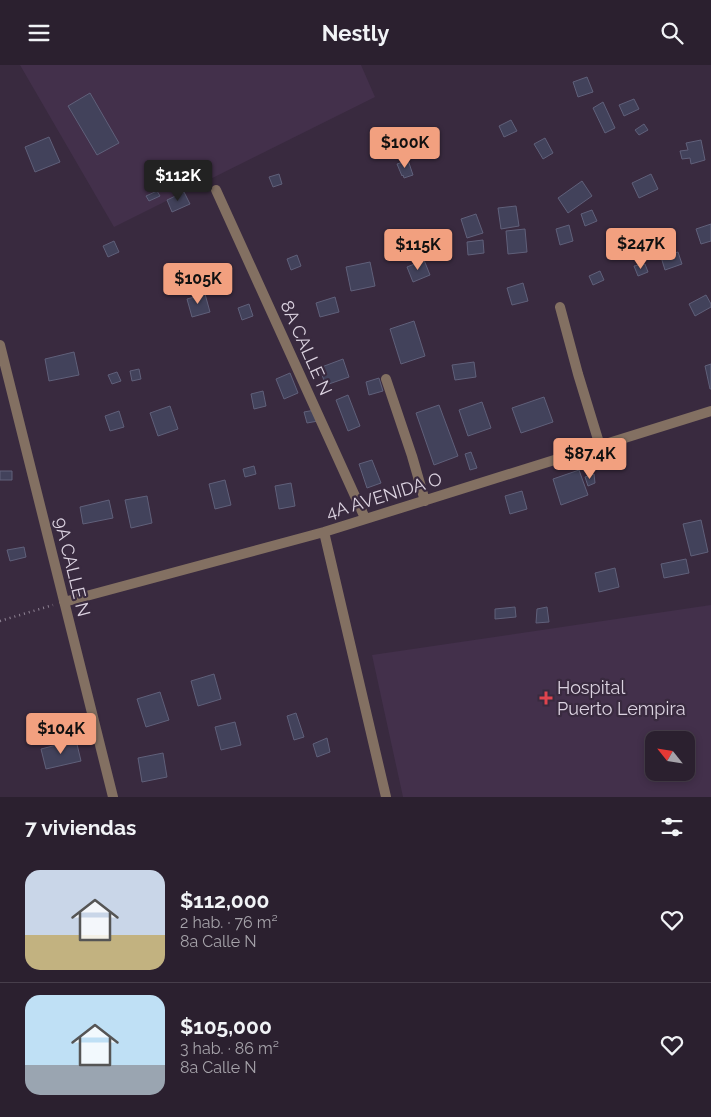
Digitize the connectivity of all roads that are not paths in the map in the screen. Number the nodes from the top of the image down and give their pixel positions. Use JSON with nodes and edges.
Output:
{"nodes":[{"id":1,"x":216,"y":190,"type":"dead end"},
{"id":2,"x":560,"y":307,"type":"dead end"},
{"id":3,"x":0,"y":345,"type":"edge"},
{"id":4,"x":386,"y":379,"type":"dead end"},
{"id":5,"x":711,"y":411,"type":"edge"},
{"id":6,"x":600,"y":446,"type":"junction"},
{"id":7,"x":425,"y":501,"type":"junction"},
{"id":8,"x":365,"y":518,"type":"junction"},
{"id":9,"x":324,"y":532,"type":"junction"},
{"id":10,"x":64,"y":602,"type":"junction"},
{"id":11,"x":113,"y":797,"type":"edge"},
{"id":12,"x":386,"y":797,"type":"edge"}],
"edges":[{"from":1,"to":8,"type":"street","name":"8A CALLE N"},
{"from":2,"to":6,"type":"street"},
{"from":3,"to":10,"type":"street","name":"9A CALLE N"},
{"from":4,"to":7,"type":"street"},
{"from":5,"to":6,"type":"street","name":"4A AVENIDA O"},
{"from":6,"to":7,"type":"street","name":"4A AVENIDA O"},
{"from":7,"to":8,"type":"street","name":"4A AVENIDA O"},
{"from":8,"to":9,"type":"street","name":"4A AVENIDA O"},
{"from":9,"to":10,"type":"street","name":"4A AVENIDA O"},
{"from":9,"to":12,"type":"street"},
{"from":10,"to":11,"type":"street","name":"9A CALLE N"}]}
